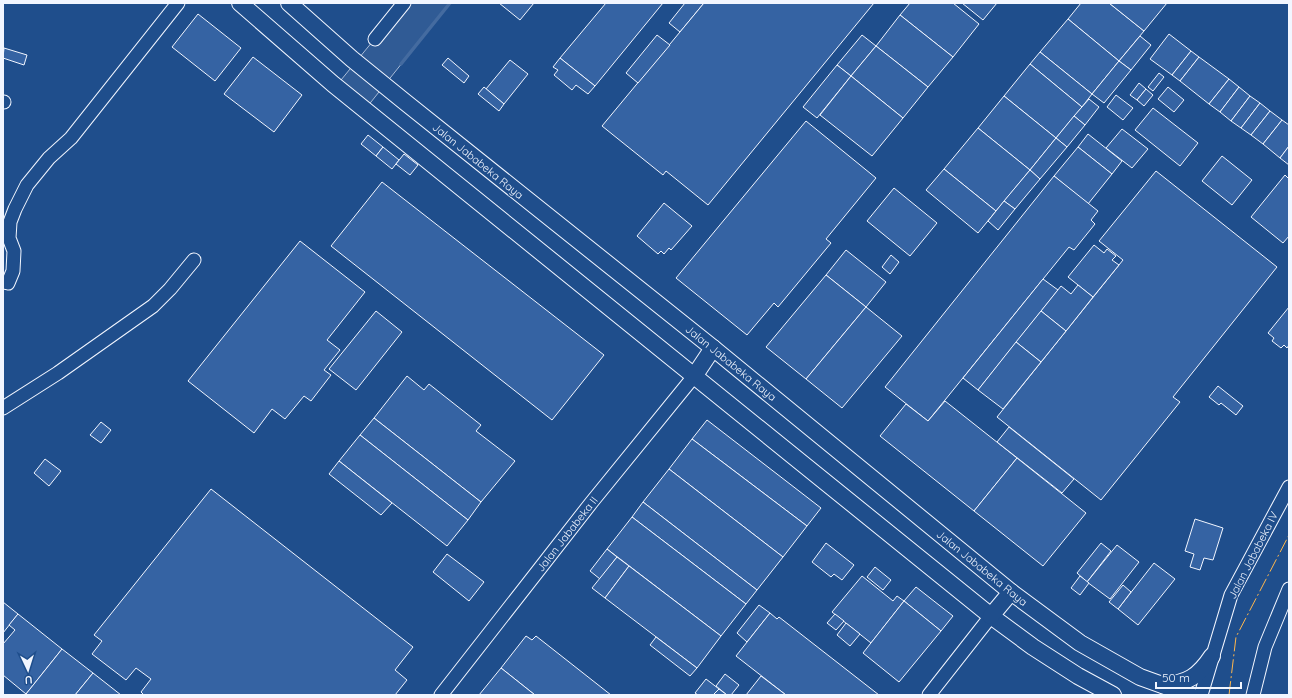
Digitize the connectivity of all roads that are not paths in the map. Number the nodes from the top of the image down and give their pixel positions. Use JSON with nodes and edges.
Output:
{"nodes":[{"id":1,"x":178,"y":3,"type":"edge"},
{"id":2,"x":240,"y":3,"type":"edge"},
{"id":3,"x":289,"y":3,"type":"edge"},
{"id":4,"x":404,"y":3,"type":"edge"},
{"id":5,"x":375,"y":39,"type":"dead end"},
{"id":6,"x":194,"y":260,"type":"dead end"},
{"id":7,"x":3,"y":282,"type":"edge"},
{"id":8,"x":713,"y":348,"type":"junction"},
{"id":9,"x":694,"y":375,"type":"junction"},
{"id":10,"x":3,"y":408,"type":"edge"},
{"id":11,"x":1289,"y":487,"type":"edge"},
{"id":12,"x":1289,"y":589,"type":"edge"},
{"id":13,"x":1011,"y":592,"type":"junction"},
{"id":14,"x":991,"y":616,"type":"junction"},
{"id":15,"x":1212,"y":656,"type":"junction"},
{"id":16,"x":1161,"y":685,"type":"junction"},
{"id":17,"x":441,"y":695,"type":"edge"},
{"id":18,"x":929,"y":695,"type":"edge"},
{"id":19,"x":1113,"y":695,"type":"edge"},
{"id":20,"x":1190,"y":695,"type":"edge"},
{"id":21,"x":1201,"y":695,"type":"edge"},
{"id":22,"x":1253,"y":695,"type":"edge"}],
"edges":[{"from":1,"to":7,"type":"street"},
{"from":2,"to":9,"type":"main road"},
{"from":3,"to":8,"type":"main road","name":"Jalan Jababeka Raya"},
{"from":4,"to":5,"type":"street"},
{"from":6,"to":10,"type":"street"},
{"from":8,"to":9,"type":"main road"},
{"from":8,"to":13,"type":"main road","name":"Jalan Jababeka Raya"},
{"from":9,"to":14,"type":"main road"},
{"from":9,"to":17,"type":"street","name":"Jalan Jababeka II"},
{"from":11,"to":15,"type":"street","name":"Jalan Jababeka IV"},
{"from":12,"to":22,"type":"street"},
{"from":13,"to":14,"type":"main road"},
{"from":13,"to":16,"type":"main road","name":"Jalan Jababeka Raya"},
{"from":14,"to":18,"type":"street"},
{"from":14,"to":19,"type":"main road"},
{"from":15,"to":16,"type":"main road"},
{"from":15,"to":21,"type":"street","name":"Jalan Jababeka IV"},
{"from":16,"to":20,"type":"main road","name":"Jalan Jababeka Raya"}]}
